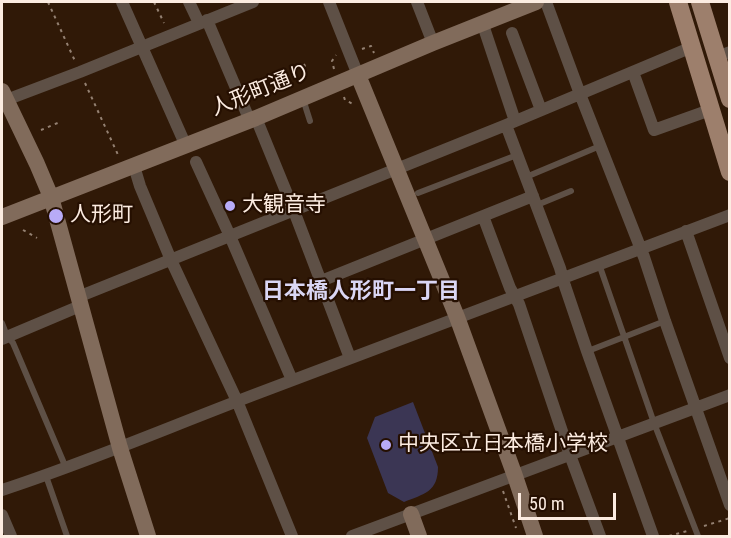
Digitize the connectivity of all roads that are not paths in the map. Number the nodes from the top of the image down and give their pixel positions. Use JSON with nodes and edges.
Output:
{"nodes":[{"id":1,"x":122,"y":2,"type":"edge"},
{"id":2,"x":189,"y":2,"type":"edge"},
{"id":3,"x":253,"y":2,"type":"edge"},
{"id":4,"x":329,"y":2,"type":"edge"},
{"id":5,"x":417,"y":2,"type":"edge"},
{"id":6,"x":536,"y":2,"type":"edge"},
{"id":7,"x":546,"y":2,"type":"edge"},
{"id":8,"x":678,"y":2,"type":"edge"},
{"id":9,"x":700,"y":2,"type":"edge"},
{"id":10,"x":203,"y":22,"type":"junction"},
{"id":11,"x":482,"y":22,"type":"junction"},
{"id":12,"x":512,"y":33,"type":"dead end"},
{"id":13,"x":433,"y":43,"type":"junction"},
{"id":14,"x":142,"y":47,"type":"junction"},
{"id":15,"x":692,"y":47,"type":"junction"},
{"id":16,"x":723,"y":55,"type":"edge"},
{"id":17,"x":633,"y":72,"type":"junction"},
{"id":18,"x":358,"y":75,"type":"junction"},
{"id":19,"x":580,"y":94,"type":"junction"},
{"id":20,"x":4,"y":95,"type":"edge"},
{"id":21,"x":303,"y":98,"type":"junction"},
{"id":22,"x":729,"y":99,"type":"edge"},
{"id":23,"x":541,"y":110,"type":"junction"},
{"id":24,"x":710,"y":110,"type":"junction"},
{"id":25,"x":253,"y":119,"type":"junction"},
{"id":26,"x":310,"y":121,"type":"dead end"},
{"id":27,"x":511,"y":123,"type":"junction"},
{"id":28,"x":186,"y":146,"type":"junction"},
{"id":29,"x":600,"y":146,"type":"junction"},
{"id":30,"x":517,"y":155,"type":"junction"},
{"id":31,"x":196,"y":162,"type":"dead end"},
{"id":32,"x":129,"y":168,"type":"junction"},
{"id":33,"x":396,"y":169,"type":"junction"},
{"id":34,"x":729,"y":171,"type":"edge"},
{"id":35,"x":526,"y":177,"type":"junction"},
{"id":36,"x":571,"y":192,"type":"dead end"},
{"id":37,"x":418,"y":193,"type":"dead end"},
{"id":38,"x":51,"y":197,"type":"junction"},
{"id":39,"x":535,"y":201,"type":"junction"},
{"id":40,"x":294,"y":211,"type":"junction"},
{"id":41,"x":729,"y":214,"type":"edge"},
{"id":42,"x":483,"y":216,"type":"junction"},
{"id":43,"x":2,"y":217,"type":"edge"},
{"id":44,"x":686,"y":231,"type":"junction"},
{"id":45,"x":230,"y":236,"type":"junction"},
{"id":46,"x":425,"y":240,"type":"junction"},
{"id":47,"x":641,"y":248,"type":"junction"},
{"id":48,"x":171,"y":260,"type":"junction"},
{"id":49,"x":599,"y":264,"type":"junction"},
{"id":50,"x":563,"y":278,"type":"junction"},
{"id":51,"x":321,"y":281,"type":"junction"},
{"id":52,"x":514,"y":296,"type":"junction"},
{"id":53,"x":79,"y":302,"type":"junction"},
{"id":54,"x":457,"y":317,"type":"junction"},
{"id":55,"x":665,"y":321,"type":"junction"},
{"id":56,"x":2,"y":323,"type":"edge"},
{"id":57,"x":4,"y":338,"type":"edge"},
{"id":58,"x":625,"y":338,"type":"junction"},
{"id":59,"x":587,"y":351,"type":"junction"},
{"id":60,"x":350,"y":358,"type":"junction"},
{"id":61,"x":729,"y":358,"type":"edge"},
{"id":62,"x":292,"y":380,"type":"junction"},
{"id":63,"x":729,"y":395,"type":"edge"},
{"id":64,"x":237,"y":401,"type":"junction"},
{"id":65,"x":696,"y":407,"type":"junction"},
{"id":66,"x":654,"y":423,"type":"junction"},
{"id":67,"x":618,"y":437,"type":"junction"},
{"id":68,"x":120,"y":448,"type":"junction"},
{"id":69,"x":570,"y":454,"type":"junction"},
{"id":70,"x":66,"y":468,"type":"junction"},
{"id":71,"x":46,"y":476,"type":"junction"},
{"id":72,"x":515,"y":476,"type":"junction"},
{"id":73,"x":2,"y":490,"type":"edge"},
{"id":74,"x":729,"y":505,"type":"edge"},
{"id":75,"x":411,"y":514,"type":"junction"},
{"id":76,"x":2,"y":515,"type":"edge"},
{"id":77,"x":10,"y":537,"type":"edge"},
{"id":78,"x":67,"y":537,"type":"edge"},
{"id":79,"x":148,"y":537,"type":"edge"},
{"id":80,"x":292,"y":537,"type":"edge"},
{"id":81,"x":352,"y":537,"type":"edge"},
{"id":82,"x":419,"y":537,"type":"edge"},
{"id":83,"x":535,"y":537,"type":"edge"},
{"id":84,"x":600,"y":537,"type":"edge"},
{"id":85,"x":653,"y":537,"type":"edge"},
{"id":86,"x":698,"y":537,"type":"edge"}],
"edges":[{"from":1,"to":14,"type":"street"},
{"from":2,"to":10,"type":"street"},
{"from":3,"to":10,"type":"street"},
{"from":4,"to":18,"type":"street"},
{"from":5,"to":13,"type":"street"},
{"from":6,"to":11,"type":"street","name":"人形町通り"},
{"from":7,"to":19,"type":"street"},
{"from":8,"to":15,"type":"main road"},
{"from":9,"to":16,"type":"main road"},
{"from":10,"to":14,"type":"street"},
{"from":10,"to":25,"type":"street"},
{"from":11,"to":13,"type":"street","name":"人形町通り"},
{"from":11,"to":27,"type":"street"},
{"from":12,"to":23,"type":"street"},
{"from":13,"to":18,"type":"street","name":"人形町通り"},
{"from":14,"to":20,"type":"street"},
{"from":14,"to":28,"type":"street"},
{"from":15,"to":17,"type":"street"},
{"from":15,"to":24,"type":"main road"},
{"from":16,"to":22,"type":"main road"},
{"from":17,"to":19,"type":"street"},
{"from":17,"to":24,"type":"street"},
{"from":18,"to":21,"type":"street","name":"人形町通り"},
{"from":18,"to":33,"type":"street"},
{"from":19,"to":23,"type":"street"},
{"from":19,"to":29,"type":"street"},
{"from":20,"to":38,"type":"street"},
{"from":21,"to":25,"type":"street","name":"人形町通り"},
{"from":21,"to":26,"type":"lane"},
{"from":23,"to":27,"type":"street"},
{"from":24,"to":34,"type":"main road"},
{"from":25,"to":28,"type":"street","name":"人形町通り"},
{"from":25,"to":40,"type":"street"},
{"from":27,"to":30,"type":"street"},
{"from":27,"to":33,"type":"street"},
{"from":28,"to":32,"type":"street","name":"人形町通り"},
{"from":29,"to":35,"type":"lane"},
{"from":29,"to":47,"type":"street"},
{"from":30,"to":35,"type":"street"},
{"from":30,"to":37,"type":"lane"},
{"from":31,"to":45,"type":"street"},
{"from":32,"to":38,"type":"street","name":"人形町通り"},
{"from":32,"to":48,"type":"street"},
{"from":33,"to":40,"type":"street"},
{"from":33,"to":46,"type":"street"},
{"from":35,"to":39,"type":"street"},
{"from":36,"to":39,"type":"lane"},
{"from":38,"to":43,"type":"street","name":"人形町通り"},
{"from":38,"to":53,"type":"street"},
{"from":39,"to":42,"type":"street"},
{"from":39,"to":50,"type":"street"},
{"from":40,"to":45,"type":"street"},
{"from":40,"to":51,"type":"street"},
{"from":41,"to":44,"type":"street"},
{"from":42,"to":46,"type":"street"},
{"from":42,"to":52,"type":"street"},
{"from":44,"to":47,"type":"street"},
{"from":44,"to":61,"type":"street"},
{"from":45,"to":48,"type":"street"},
{"from":45,"to":62,"type":"street"},
{"from":46,"to":51,"type":"street"},
{"from":46,"to":54,"type":"street"},
{"from":47,"to":49,"type":"street"},
{"from":47,"to":55,"type":"street"},
{"from":48,"to":53,"type":"street"},
{"from":48,"to":64,"type":"street"},
{"from":49,"to":50,"type":"street"},
{"from":49,"to":58,"type":"lane"},
{"from":50,"to":52,"type":"street"},
{"from":50,"to":59,"type":"street"},
{"from":51,"to":60,"type":"street"},
{"from":52,"to":54,"type":"street"},
{"from":52,"to":69,"type":"street"},
{"from":53,"to":57,"type":"street"},
{"from":53,"to":68,"type":"street"},
{"from":54,"to":60,"type":"street"},
{"from":54,"to":72,"type":"street"},
{"from":55,"to":58,"type":"lane"},
{"from":55,"to":65,"type":"street"},
{"from":56,"to":57,"type":"lane"},
{"from":57,"to":70,"type":"lane"},
{"from":58,"to":59,"type":"lane"},
{"from":58,"to":66,"type":"lane"},
{"from":59,"to":67,"type":"street"},
{"from":60,"to":62,"type":"street"},
{"from":62,"to":64,"type":"street"},
{"from":63,"to":65,"type":"street"},
{"from":64,"to":68,"type":"street"},
{"from":64,"to":80,"type":"street"},
{"from":65,"to":66,"type":"street"},
{"from":65,"to":74,"type":"street"},
{"from":66,"to":67,"type":"street"},
{"from":66,"to":86,"type":"lane"},
{"from":67,"to":69,"type":"street"},
{"from":67,"to":85,"type":"street"},
{"from":68,"to":70,"type":"street"},
{"from":68,"to":79,"type":"street"},
{"from":69,"to":72,"type":"street"},
{"from":69,"to":84,"type":"street"},
{"from":70,"to":71,"type":"street"},
{"from":71,"to":73,"type":"street"},
{"from":71,"to":78,"type":"lane"},
{"from":72,"to":75,"type":"street"},
{"from":72,"to":83,"type":"street"},
{"from":75,"to":81,"type":"street"},
{"from":75,"to":82,"type":"street"},
{"from":76,"to":77,"type":"street"}]}
